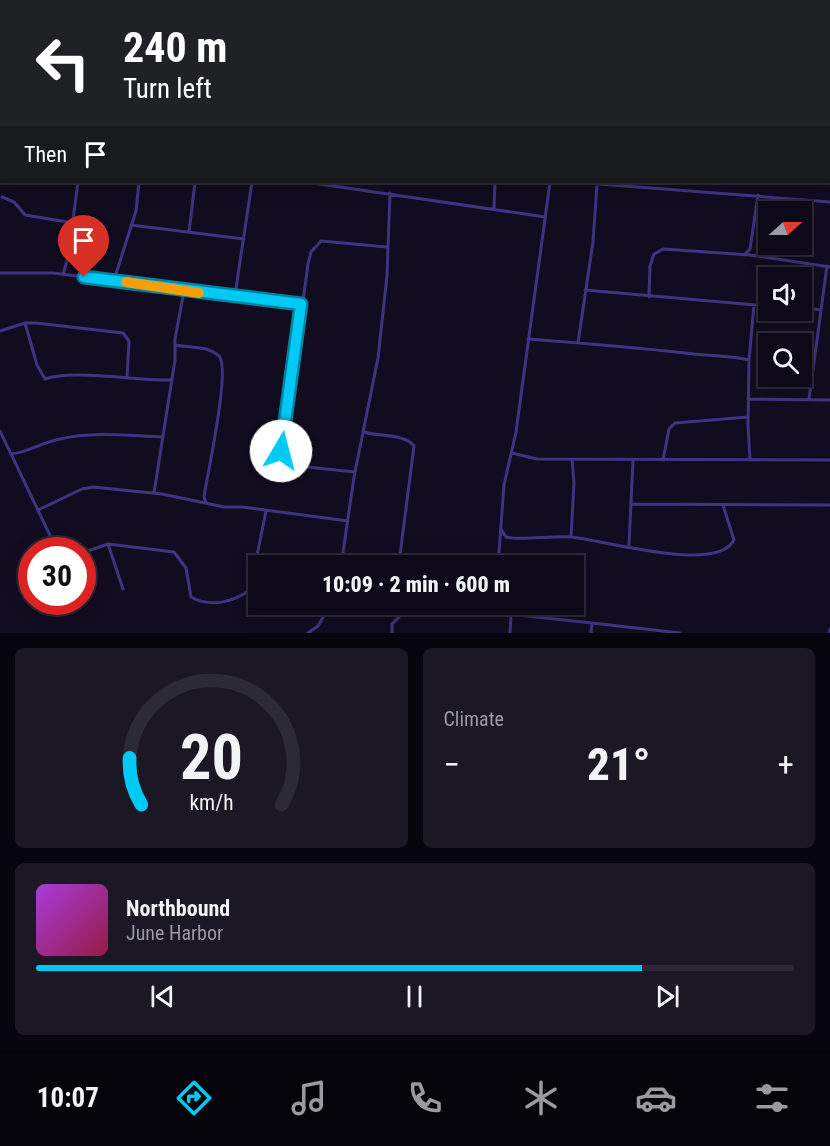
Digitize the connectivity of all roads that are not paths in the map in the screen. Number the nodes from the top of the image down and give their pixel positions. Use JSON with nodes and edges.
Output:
{"nodes":[{"id":1,"x":78,"y":183,"type":"edge"},
{"id":2,"x":139,"y":183,"type":"edge"},
{"id":3,"x":195,"y":183,"type":"edge"},
{"id":4,"x":252,"y":183,"type":"edge"},
{"id":5,"x":316,"y":183,"type":"edge"},
{"id":6,"x":495,"y":183,"type":"edge"},
{"id":7,"x":550,"y":183,"type":"edge"},
{"id":8,"x":585,"y":183,"type":"edge"},
{"id":9,"x":597,"y":184,"type":"junction"},
{"id":10,"x":390,"y":193,"type":"junction"},
{"id":11,"x":758,"y":195,"type":"junction"},
{"id":12,"x":2,"y":197,"type":"dead end"},
{"id":13,"x":830,"y":201,"type":"edge"},
{"id":14,"x":494,"y":208,"type":"junction"},
{"id":15,"x":545,"y":217,"type":"junction"},
{"id":16,"x":74,"y":223,"type":"junction"},
{"id":17,"x":131,"y":225,"type":"junction"},
{"id":18,"x":189,"y":232,"type":"junction"},
{"id":19,"x":244,"y":239,"type":"junction"},
{"id":20,"x":387,"y":246,"type":"junction"},
{"id":21,"x":750,"y":249,"type":"junction"},
{"id":22,"x":744,"y":255,"type":"junction"},
{"id":23,"x":754,"y":256,"type":"junction"},
{"id":24,"x":829,"y":266,"type":"edge"},
{"id":25,"x":0,"y":273,"type":"edge"},
{"id":26,"x":63,"y":274,"type":"junction"},
{"id":27,"x":114,"y":280,"type":"junction"},
{"id":28,"x":585,"y":290,"type":"junction"},
{"id":29,"x":184,"y":291,"type":"junction"},
{"id":30,"x":235,"y":296,"type":"junction"},
{"id":31,"x":649,"y":297,"type":"junction"},
{"id":32,"x":301,"y":304,"type":"junction"},
{"id":33,"x":754,"y":305,"type":"junction"},
{"id":34,"x":758,"y":305,"type":"edge"},
{"id":35,"x":812,"y":309,"type":"edge"},
{"id":36,"x":821,"y":310,"type":"junction"},
{"id":37,"x":25,"y":323,"type":"junction"},
{"id":38,"x":0,"y":331,"type":"edge"},
{"id":39,"x":527,"y":339,"type":"junction"},
{"id":40,"x":578,"y":343,"type":"junction"},
{"id":41,"x":175,"y":345,"type":"junction"},
{"id":42,"x":749,"y":360,"type":"junction"},
{"id":43,"x":127,"y":378,"type":"junction"},
{"id":44,"x":170,"y":380,"type":"junction"},
{"id":45,"x":748,"y":399,"type":"junction"},
{"id":46,"x":809,"y":399,"type":"junction"},
{"id":47,"x":830,"y":400,"type":"edge"},
{"id":48,"x":748,"y":417,"type":"junction"},
{"id":49,"x":0,"y":431,"type":"edge"},
{"id":50,"x":364,"y":432,"type":"junction"},
{"id":51,"x":163,"y":437,"type":"junction"},
{"id":52,"x":512,"y":453,"type":"junction"},
{"id":53,"x":11,"y":454,"type":"junction"},
{"id":54,"x":572,"y":459,"type":"junction"},
{"id":55,"x":633,"y":460,"type":"junction"},
{"id":56,"x":663,"y":460,"type":"junction"},
{"id":57,"x":750,"y":460,"type":"junction"},
{"id":58,"x":830,"y":460,"type":"edge"},
{"id":59,"x":355,"y":472,"type":"junction"},
{"id":60,"x":154,"y":493,"type":"junction"},
{"id":61,"x":206,"y":503,"type":"junction"},
{"id":62,"x":631,"y":504,"type":"junction"},
{"id":63,"x":723,"y":505,"type":"junction"},
{"id":64,"x":830,"y":505,"type":"edge"},
{"id":65,"x":38,"y":510,"type":"junction"},
{"id":66,"x":266,"y":511,"type":"junction"},
{"id":67,"x":348,"y":521,"type":"junction"},
{"id":68,"x":500,"y":527,"type":"junction"},
{"id":69,"x":51,"y":537,"type":"edge"},
{"id":70,"x":571,"y":537,"type":"junction"},
{"id":71,"x":108,"y":544,"type":"junction"},
{"id":72,"x":629,"y":546,"type":"junction"},
{"id":73,"x":96,"y":548,"type":"edge"},
{"id":74,"x":343,"y":555,"type":"edge"},
{"id":75,"x":399,"y":555,"type":"edge"},
{"id":76,"x":499,"y":555,"type":"edge"},
{"id":77,"x":123,"y":589,"type":"dead end"},
{"id":78,"x":324,"y":615,"type":"edge"},
{"id":79,"x":403,"y":615,"type":"edge"},
{"id":80,"x":511,"y":615,"type":"joint"},
{"id":81,"x":592,"y":623,"type":"junction"},
{"id":82,"x":830,"y":629,"type":"edge"},
{"id":83,"x":645,"y":631,"type":"edge"},
{"id":84,"x":308,"y":633,"type":"edge"},
{"id":85,"x":392,"y":633,"type":"edge"},
{"id":86,"x":510,"y":633,"type":"edge"},
{"id":87,"x":591,"y":633,"type":"edge"},
{"id":88,"x":680,"y":633,"type":"edge"},
{"id":89,"x":829,"y":633,"type":"edge"}],
"edges":[{"from":1,"to":16,"type":"street"},
{"from":2,"to":17,"type":"street"},
{"from":3,"to":18,"type":"street"},
{"from":4,"to":19,"type":"street"},
{"from":5,"to":10,"type":"street"},
{"from":6,"to":14,"type":"street"},
{"from":7,"to":15,"type":"street"},
{"from":8,"to":9,"type":"street"},
{"from":9,"to":11,"type":"street"},
{"from":9,"to":28,"type":"street"},
{"from":10,"to":14,"type":"street"},
{"from":10,"to":20,"type":"street"},
{"from":11,"to":13,"type":"street"},
{"from":11,"to":21,"type":"street"},
{"from":12,"to":16,"type":"street"},
{"from":14,"to":15,"type":"street"},
{"from":15,"to":39,"type":"street"},
{"from":16,"to":26,"type":"street"},
{"from":17,"to":18,"type":"street"},
{"from":17,"to":27,"type":"street"},
{"from":18,"to":19,"type":"street"},
{"from":19,"to":30,"type":"street"},
{"from":20,"to":32,"type":"street"},
{"from":20,"to":50,"type":"street"},
{"from":21,"to":22,"type":"street"},
{"from":21,"to":23,"type":"street"},
{"from":22,"to":23,"type":"street"},
{"from":22,"to":31,"type":"street"},
{"from":23,"to":24,"type":"street"},
{"from":24,"to":36,"type":"street"},
{"from":25,"to":26,"type":"street"},
{"from":26,"to":27,"type":"street"},
{"from":27,"to":29,"type":"street"},
{"from":28,"to":31,"type":"street"},
{"from":28,"to":40,"type":"street"},
{"from":29,"to":30,"type":"street"},
{"from":29,"to":41,"type":"street"},
{"from":30,"to":32,"type":"street"},
{"from":31,"to":33,"type":"street"},
{"from":32,"to":59,"type":"street"},
{"from":33,"to":34,"type":"street"},
{"from":33,"to":42,"type":"street"},
{"from":35,"to":36,"type":"street"},
{"from":36,"to":46,"type":"street"},
{"from":37,"to":38,"type":"street"},
{"from":37,"to":43,"type":"street"},
{"from":37,"to":43,"type":"street"},
{"from":39,"to":40,"type":"street"},
{"from":39,"to":52,"type":"street"},
{"from":40,"to":42,"type":"street"},
{"from":41,"to":44,"type":"street"},
{"from":41,"to":61,"type":"street"},
{"from":42,"to":45,"type":"street"},
{"from":43,"to":44,"type":"street"},
{"from":44,"to":51,"type":"street"},
{"from":45,"to":46,"type":"street"},
{"from":45,"to":48,"type":"street"},
{"from":46,"to":47,"type":"street"},
{"from":48,"to":56,"type":"street"},
{"from":48,"to":57,"type":"street"},
{"from":49,"to":53,"type":"street"},
{"from":50,"to":59,"type":"street"},
{"from":50,"to":75,"type":"street"},
{"from":51,"to":53,"type":"street"},
{"from":51,"to":60,"type":"street"},
{"from":52,"to":54,"type":"street"},
{"from":52,"to":68,"type":"street"},
{"from":53,"to":65,"type":"street"},
{"from":54,"to":55,"type":"street"},
{"from":54,"to":70,"type":"street"},
{"from":55,"to":56,"type":"street"},
{"from":55,"to":62,"type":"street"},
{"from":56,"to":57,"type":"street"},
{"from":57,"to":58,"type":"street"},
{"from":59,"to":67,"type":"street"},
{"from":60,"to":61,"type":"street"},
{"from":60,"to":65,"type":"street"},
{"from":61,"to":66,"type":"street"},
{"from":62,"to":63,"type":"street"},
{"from":62,"to":72,"type":"street"},
{"from":63,"to":64,"type":"street"},
{"from":63,"to":72,"type":"street"},
{"from":65,"to":69,"type":"street"},
{"from":66,"to":67,"type":"street"},
{"from":66,"to":71,"type":"street"},
{"from":67,"to":74,"type":"street"},
{"from":68,"to":70,"type":"street"},
{"from":68,"to":76,"type":"street"},
{"from":70,"to":72,"type":"street"},
{"from":71,"to":73,"type":"street"},
{"from":71,"to":77,"type":"street"},
{"from":78,"to":84,"type":"street"},
{"from":79,"to":85,"type":"street"},
{"from":80,"to":81,"type":"street"},
{"from":80,"to":86,"type":"street"},
{"from":81,"to":83,"type":"street"},
{"from":81,"to":87,"type":"street"},
{"from":82,"to":89,"type":"street"},
{"from":83,"to":88,"type":"street"}]}
